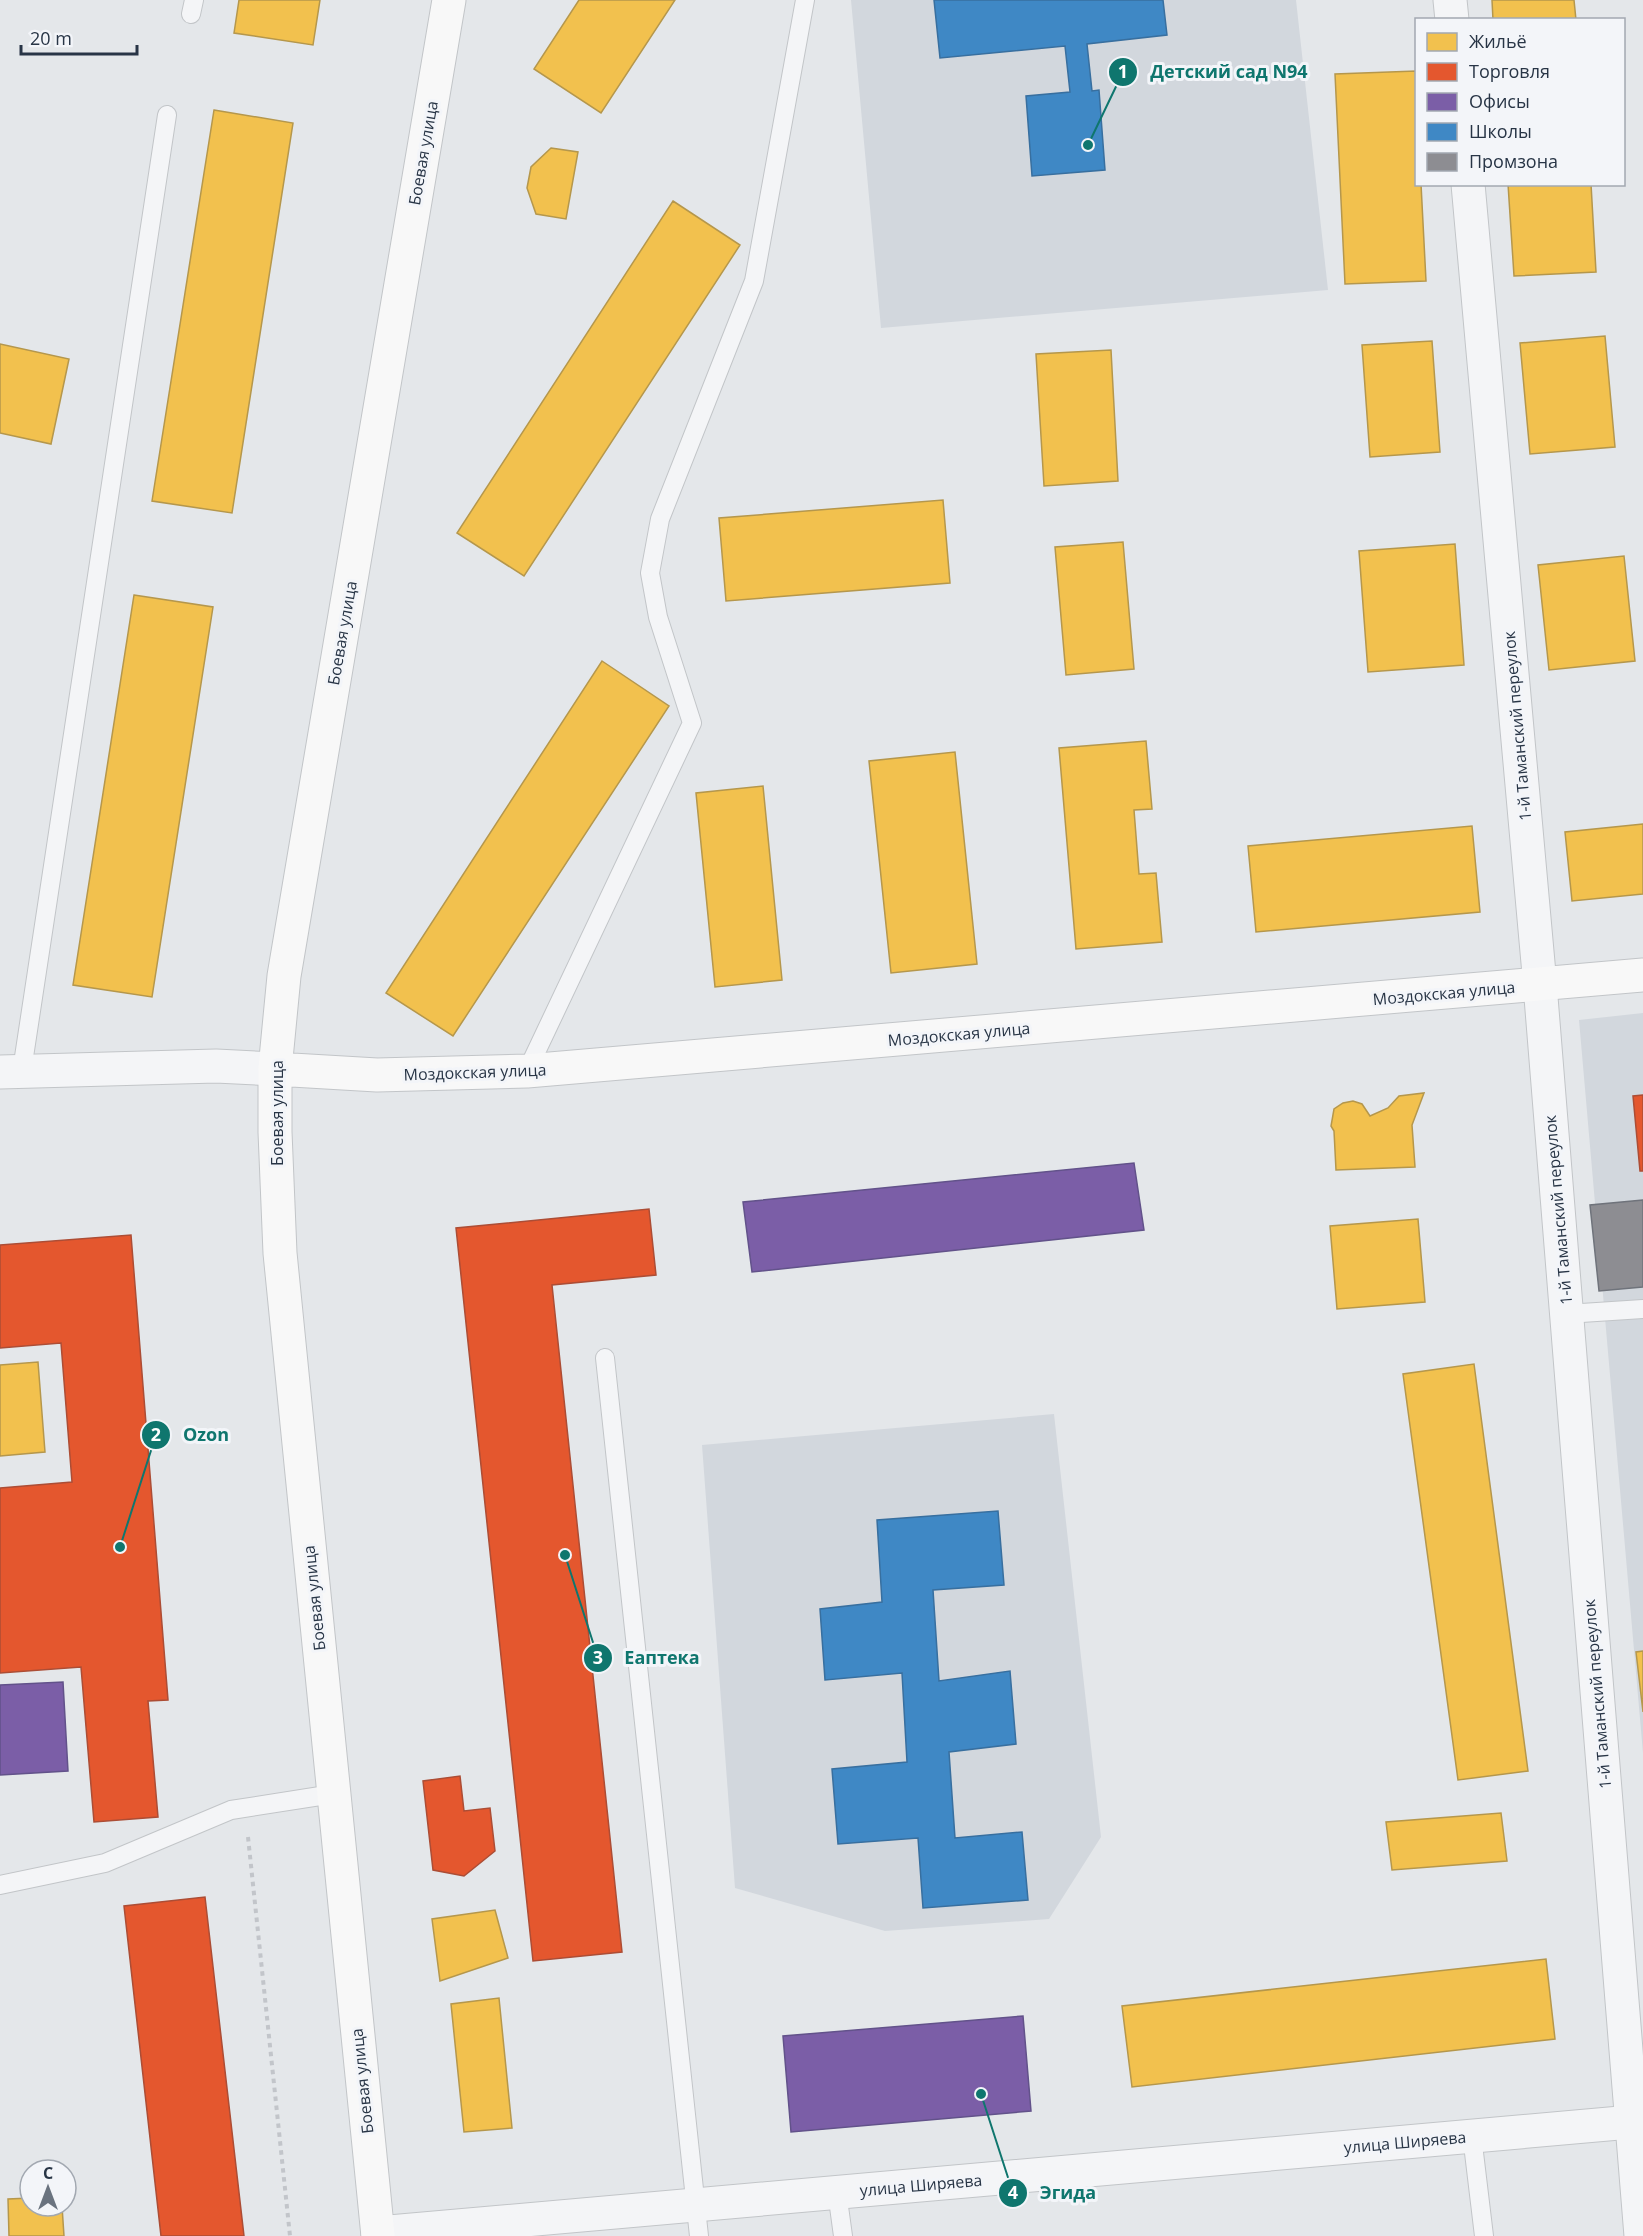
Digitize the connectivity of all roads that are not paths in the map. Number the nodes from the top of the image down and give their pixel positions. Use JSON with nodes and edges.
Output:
{"nodes":[{"id":1,"x":449,"y":0,"type":"edge"},
{"id":2,"x":805,"y":0,"type":"edge"},
{"id":3,"x":1450,"y":0,"type":"edge"},
{"id":4,"x":1452,"y":18,"type":"edge"},
{"id":5,"x":167,"y":115,"type":"dead end"},
{"id":6,"x":1468,"y":186,"type":"edge"},
{"id":7,"x":1643,"y":975,"type":"edge"},
{"id":8,"x":1540,"y":985,"type":"junction"},
{"id":9,"x":275,"y":1069,"type":"junction"},
{"id":10,"x":11,"y":1071,"type":"edge"},
{"id":11,"x":527,"y":1071,"type":"junction"},
{"id":12,"x":1643,"y":1309,"type":"edge"},
{"id":13,"x":1566,"y":1314,"type":"junction"},
{"id":14,"x":605,"y":1358,"type":"dead end"},
{"id":15,"x":333,"y":1794,"type":"junction"},
{"id":16,"x":0,"y":1885,"type":"edge"},
{"id":17,"x":1637,"y":2121,"type":"edge"},
{"id":18,"x":1472,"y":2136,"type":"junction"},
{"id":19,"x":837,"y":2192,"type":"junction"},
{"id":20,"x":697,"y":2221,"type":"edge"},
{"id":21,"x":378,"y":2234,"type":"edge"},
{"id":22,"x":843,"y":2236,"type":"edge"},
{"id":23,"x":1484,"y":2236,"type":"edge"},
{"id":24,"x":1641,"y":2236,"type":"edge"}],
"edges":[{"from":1,"to":9,"type":"main road","name":"Боевая улица"},
{"from":2,"to":11,"type":"lane"},
{"from":3,"to":4,"type":"street"},
{"from":5,"to":10,"type":"lane"},
{"from":6,"to":8,"type":"street","name":"1-й Таманский переулок"},
{"from":7,"to":8,"type":"main road","name":"Моздокская улица"},
{"from":8,"to":11,"type":"main road","name":"Моздокская улица"},
{"from":8,"to":13,"type":"street","name":"1-й Таманский переулок"},
{"from":9,"to":10,"type":"street"},
{"from":9,"to":11,"type":"main road","name":"Моздокская улица"},
{"from":9,"to":15,"type":"main road","name":"Боевая улица"},
{"from":12,"to":13,"type":"lane"},
{"from":13,"to":17,"type":"street","name":"1-й Таманский переулок"},
{"from":14,"to":20,"type":"lane"},
{"from":15,"to":16,"type":"lane"},
{"from":15,"to":21,"type":"main road","name":"Боевая улица"},
{"from":17,"to":18,"type":"street","name":"улица Ширяева"},
{"from":17,"to":24,"type":"street","name":"1-й Таманский переулок"},
{"from":18,"to":19,"type":"street","name":"улица Ширяева"},
{"from":18,"to":23,"type":"lane"},
{"from":19,"to":20,"type":"street","name":"улица Ширяева"},
{"from":19,"to":22,"type":"lane"},
{"from":20,"to":21,"type":"street","name":"улица Ширяева"}]}
